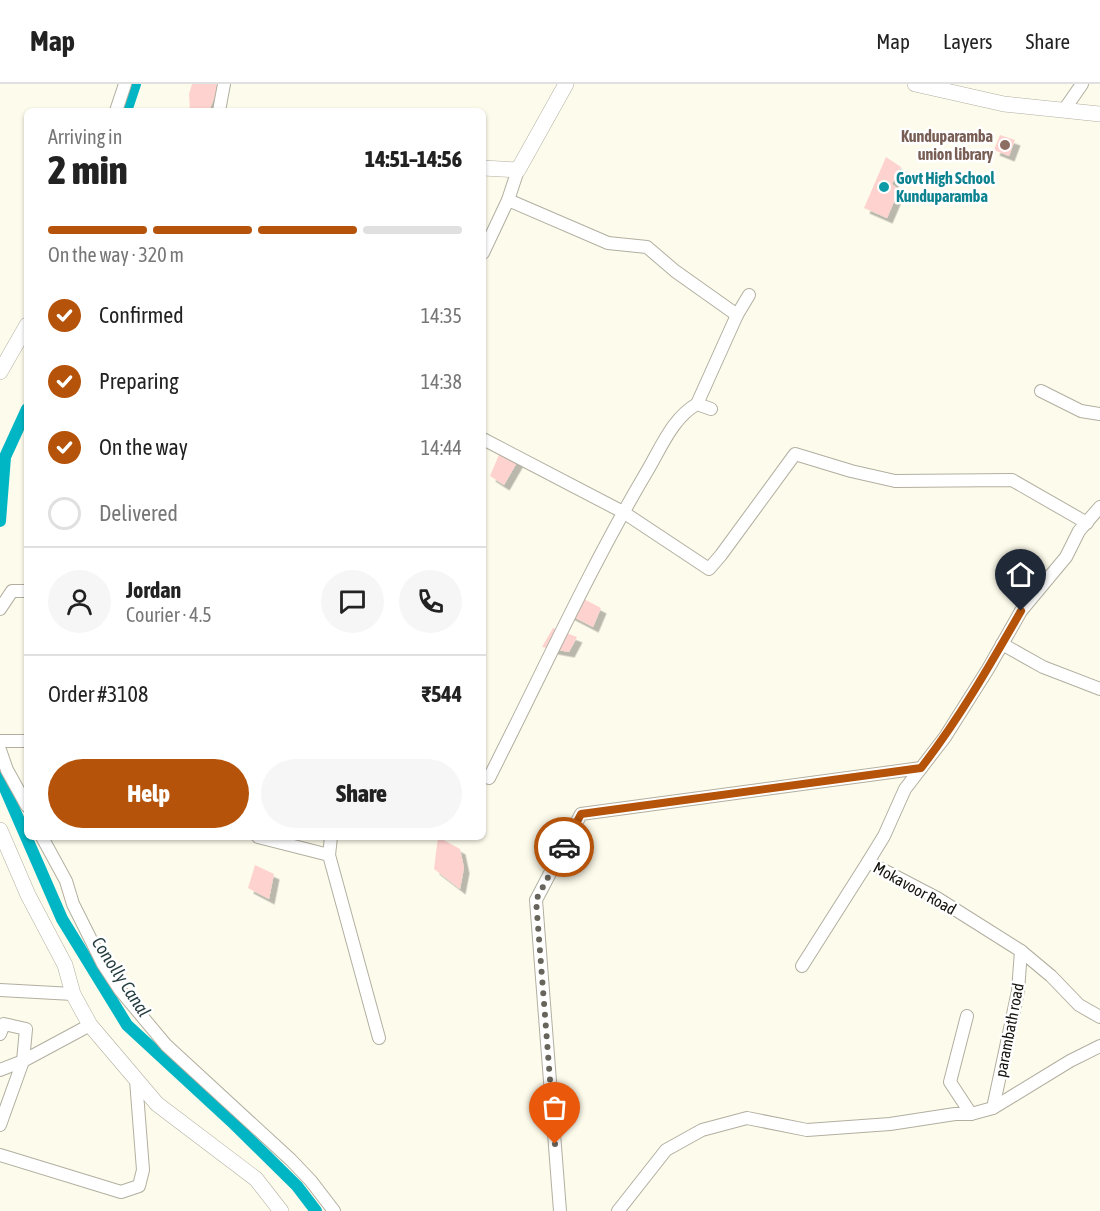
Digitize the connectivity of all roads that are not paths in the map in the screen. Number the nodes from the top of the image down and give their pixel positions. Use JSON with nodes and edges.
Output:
{"nodes":[{"id":1,"x":125,"y":84,"type":"edge"},
{"id":2,"x":224,"y":84,"type":"edge"},
{"id":3,"x":566,"y":84,"type":"edge"},
{"id":4,"x":915,"y":84,"type":"edge"},
{"id":5,"x":1082,"y":84,"type":"edge"},
{"id":6,"x":961,"y":88,"type":"edge"},
{"id":7,"x":117,"y":108,"type":"edge"},
{"id":8,"x":220,"y":108,"type":"edge"},
{"id":9,"x":1064,"y":110,"type":"junction"},
{"id":10,"x":1100,"y":114,"type":"edge"},
{"id":11,"x":486,"y":168,"type":"edge"},
{"id":12,"x":518,"y":170,"type":"junction"},
{"id":13,"x":508,"y":200,"type":"junction"},
{"id":14,"x":486,"y":247,"type":"edge"},
{"id":15,"x":749,"y":295,"type":"dead end"},
{"id":16,"x":737,"y":315,"type":"junction"},
{"id":17,"x":24,"y":331,"type":"edge"},
{"id":18,"x":0,"y":372,"type":"edge"},
{"id":19,"x":1041,"y":391,"type":"dead end"},
{"id":20,"x":697,"y":404,"type":"junction"},
{"id":21,"x":711,"y":410,"type":"dead end"},
{"id":22,"x":1100,"y":414,"type":"edge"},
{"id":23,"x":486,"y":441,"type":"edge"},
{"id":24,"x":1100,"y":507,"type":"edge"},
{"id":25,"x":624,"y":512,"type":"junction"},
{"id":26,"x":1087,"y":523,"type":"junction"},
{"id":27,"x":24,"y":591,"type":"edge"},
{"id":28,"x":0,"y":609,"type":"edge"},
{"id":29,"x":1002,"y":644,"type":"junction"},
{"id":30,"x":1100,"y":688,"type":"edge"},
{"id":31,"x":0,"y":741,"type":"edge"},
{"id":32,"x":24,"y":741,"type":"edge"},
{"id":33,"x":0,"y":750,"type":"edge"},
{"id":34,"x":921,"y":768,"type":"junction"},
{"id":35,"x":489,"y":778,"type":"dead end"},
{"id":36,"x":24,"y":801,"type":"edge"},
{"id":37,"x":0,"y":830,"type":"edge"},
{"id":38,"x":44,"y":840,"type":"edge"},
{"id":39,"x":270,"y":840,"type":"edge"},
{"id":40,"x":331,"y":840,"type":"edge"},
{"id":41,"x":329,"y":855,"type":"junction"},
{"id":42,"x":868,"y":862,"type":"junction"},
{"id":43,"x":1021,"y":951,"type":"junction"},
{"id":44,"x":802,"y":966,"type":"dead end"},
{"id":45,"x":0,"y":990,"type":"edge"},
{"id":46,"x":73,"y":994,"type":"junction"},
{"id":47,"x":967,"y":1016,"type":"dead end"},
{"id":48,"x":1100,"y":1017,"type":"edge"},
{"id":49,"x":90,"y":1025,"type":"junction"},
{"id":50,"x":0,"y":1034,"type":"edge"},
{"id":51,"x":380,"y":1038,"type":"dead end"},
{"id":52,"x":1100,"y":1046,"type":"edge"},
{"id":53,"x":23,"y":1061,"type":"junction"},
{"id":54,"x":0,"y":1070,"type":"edge"},
{"id":55,"x":136,"y":1080,"type":"junction"},
{"id":56,"x":993,"y":1108,"type":"junction"},
{"id":57,"x":971,"y":1114,"type":"junction"},
{"id":58,"x":0,"y":1125,"type":"edge"},
{"id":59,"x":0,"y":1155,"type":"edge"},
{"id":60,"x":281,"y":1211,"type":"edge"},
{"id":61,"x":334,"y":1211,"type":"edge"},
{"id":62,"x":560,"y":1211,"type":"edge"},
{"id":63,"x":618,"y":1211,"type":"edge"}],
"edges":[{"from":1,"to":7,"type":"street"},
{"from":2,"to":8,"type":"street"},
{"from":3,"to":12,"type":"main road"},
{"from":4,"to":6,"type":"main road"},
{"from":5,"to":9,"type":"street"},
{"from":6,"to":9,"type":"main road"},
{"from":9,"to":10,"type":"main road"},
{"from":11,"to":12,"type":"main road"},
{"from":12,"to":13,"type":"street"},
{"from":13,"to":14,"type":"street"},
{"from":13,"to":16,"type":"street"},
{"from":15,"to":16,"type":"street"},
{"from":16,"to":20,"type":"street"},
{"from":17,"to":18,"type":"main road"},
{"from":19,"to":22,"type":"street"},
{"from":20,"to":21,"type":"street"},
{"from":20,"to":25,"type":"street"},
{"from":23,"to":25,"type":"street"},
{"from":24,"to":26,"type":"street","name":"Mokavoor Road"},
{"from":25,"to":26,"type":"street"},
{"from":25,"to":35,"type":"street"},
{"from":26,"to":29,"type":"street","name":"Mokavoor Road"},
{"from":27,"to":28,"type":"street"},
{"from":29,"to":30,"type":"street"},
{"from":29,"to":34,"type":"street","name":"Mokavoor Road"},
{"from":31,"to":32,"type":"street"},
{"from":33,"to":36,"type":"street"},
{"from":34,"to":42,"type":"street","name":"Mokavoor Road"},
{"from":34,"to":62,"type":"street"},
{"from":37,"to":46,"type":"main road"},
{"from":38,"to":61,"type":"street"},
{"from":39,"to":41,"type":"street"},
{"from":40,"to":41,"type":"street"},
{"from":41,"to":51,"type":"street"},
{"from":42,"to":43,"type":"street","name":"Mokavoor Road"},
{"from":42,"to":44,"type":"street"},
{"from":43,"to":48,"type":"street","name":"Mokavoor Road"},
{"from":43,"to":56,"type":"street","name":"parambath road"},
{"from":45,"to":46,"type":"street"},
{"from":46,"to":49,"type":"main road"},
{"from":47,"to":57,"type":"street"},
{"from":49,"to":53,"type":"street"},
{"from":49,"to":55,"type":"main road"},
{"from":50,"to":53,"type":"street"},
{"from":52,"to":56,"type":"street"},
{"from":53,"to":54,"type":"street"},
{"from":53,"to":58,"type":"street"},
{"from":55,"to":59,"type":"street"},
{"from":55,"to":60,"type":"main road"},
{"from":56,"to":57,"type":"street"},
{"from":57,"to":63,"type":"street"}]}
